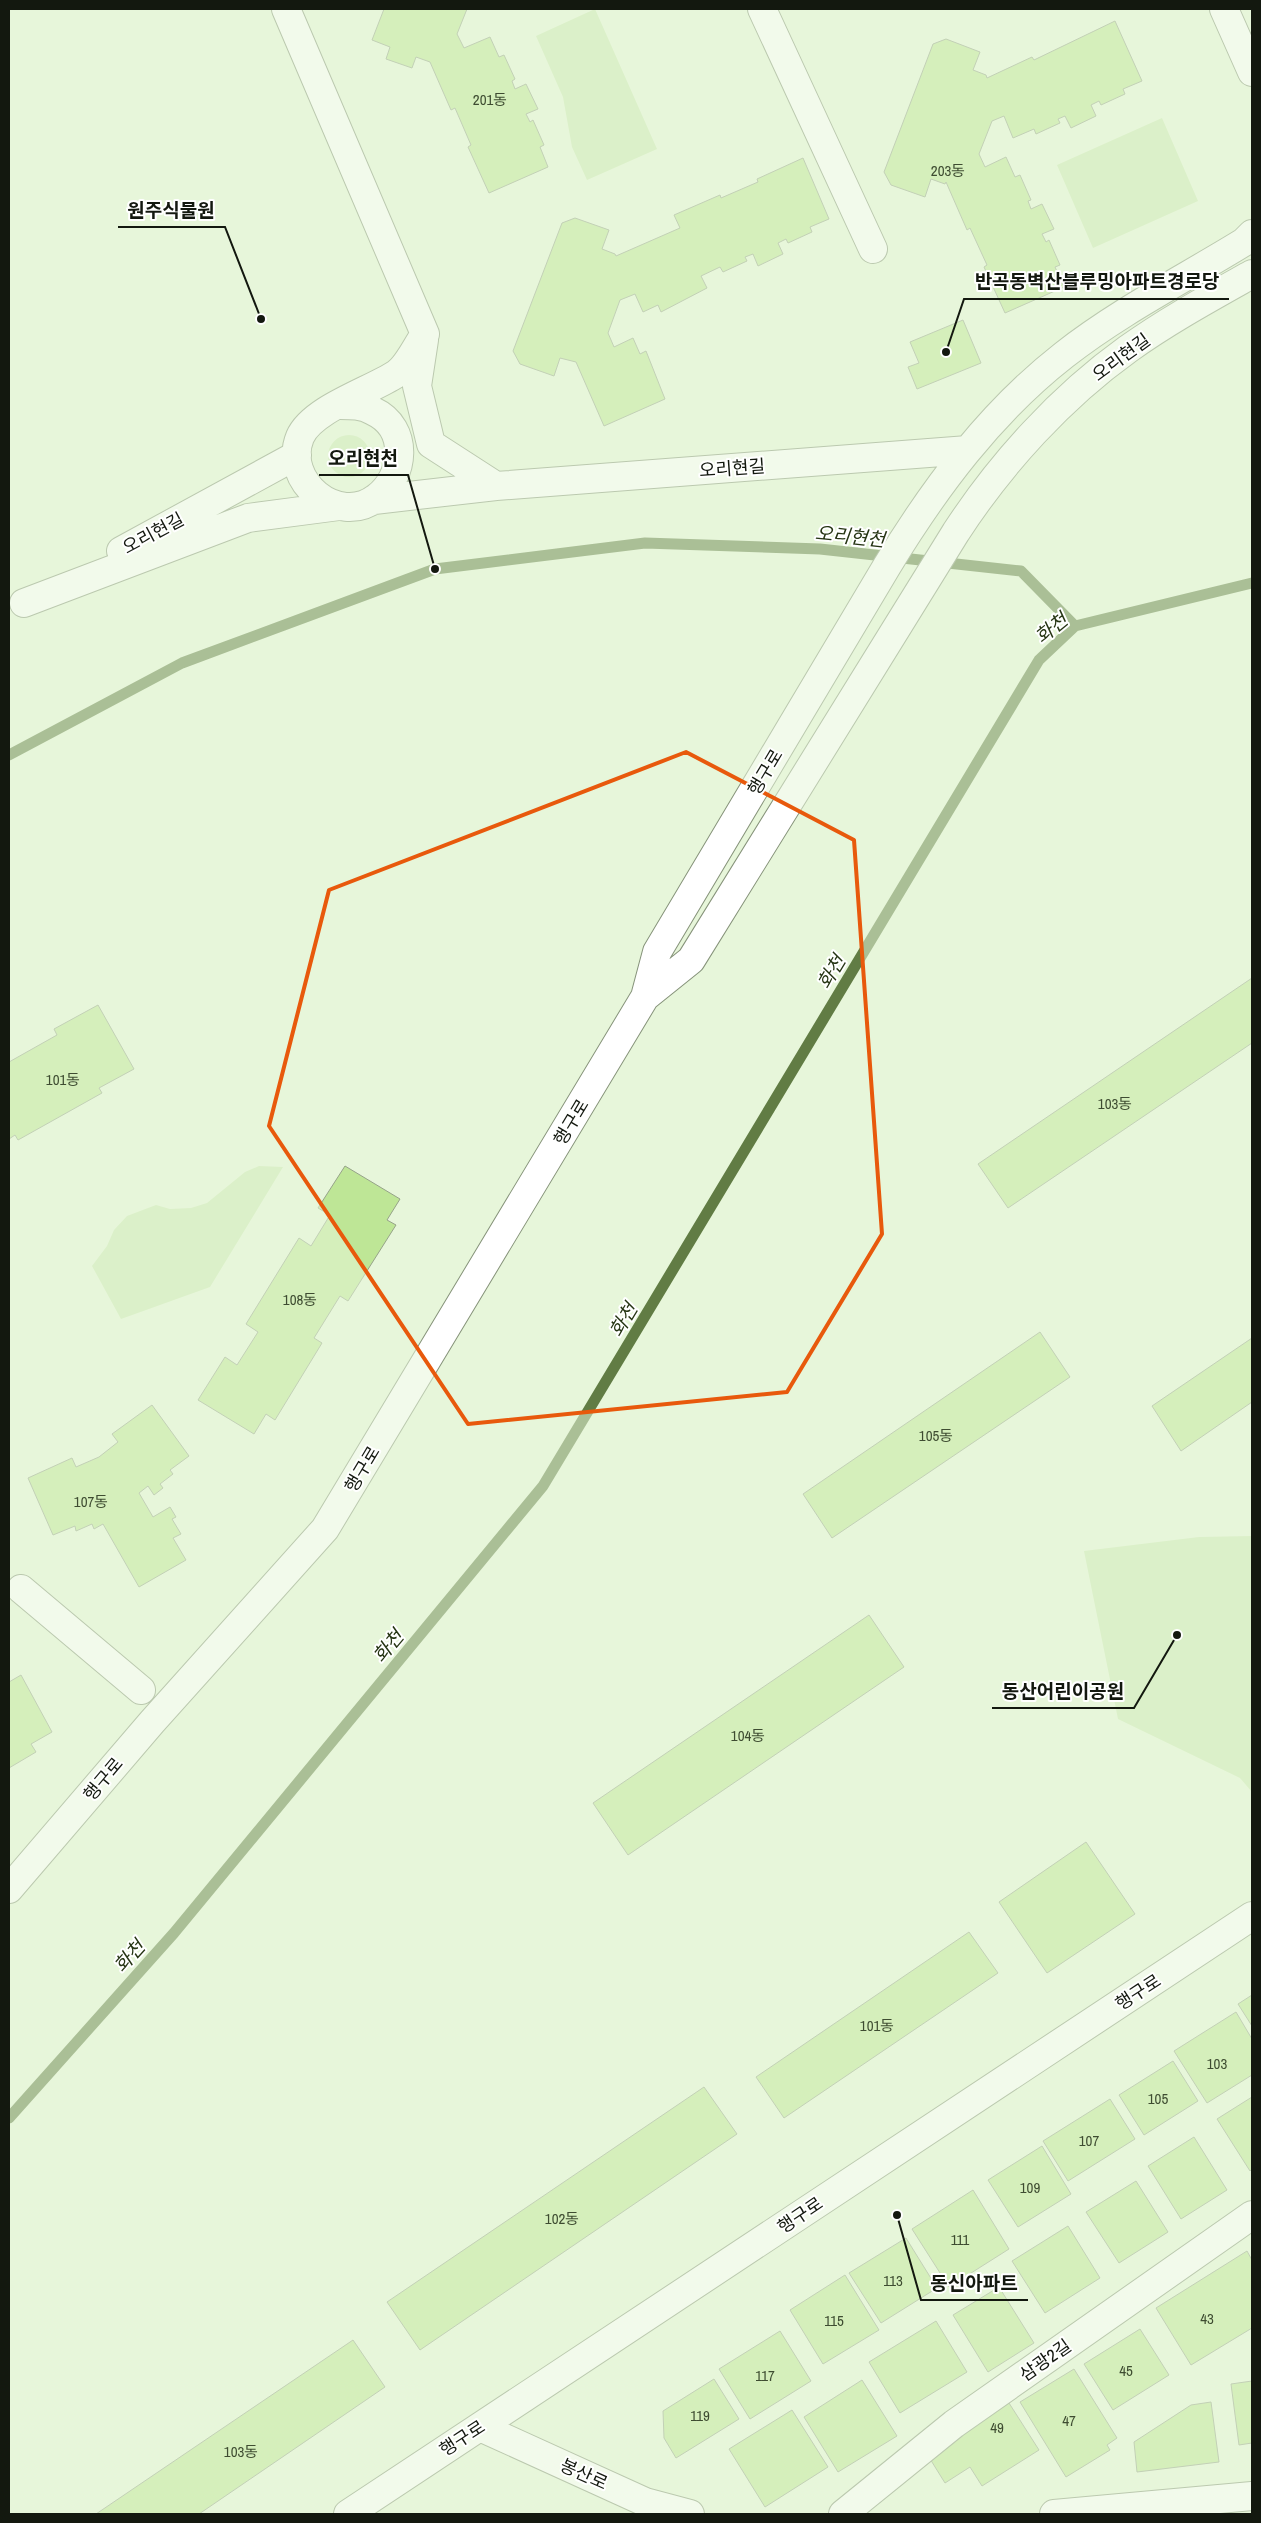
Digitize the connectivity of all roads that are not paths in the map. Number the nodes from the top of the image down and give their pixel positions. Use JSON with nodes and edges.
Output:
{"nodes":[{"id":1,"x":286,"y":9,"type":"edge"},
{"id":2,"x":762,"y":9,"type":"edge"},
{"id":3,"x":1224,"y":9,"type":"edge"},
{"id":4,"x":1252,"y":72,"type":"edge"},
{"id":5,"x":1252,"y":234,"type":"edge"},
{"id":6,"x":874,"y":250,"type":"dead end"},
{"id":7,"x":1252,"y":274,"type":"edge"},
{"id":8,"x":425,"y":334,"type":"junction"},
{"id":9,"x":340,"y":405,"type":"junction"},
{"id":10,"x":398,"y":438,"type":"junction"},
{"id":11,"x":431,"y":444,"type":"junction"},
{"id":12,"x":968,"y":450,"type":"junction"},
{"id":13,"x":297,"y":456,"type":"junction"},
{"id":14,"x":949,"y":473,"type":"joint"},
{"id":15,"x":496,"y":486,"type":"junction"},
{"id":16,"x":374,"y":500,"type":"junction"},
{"id":17,"x":339,"y":506,"type":"junction"},
{"id":18,"x":16,"y":607,"type":"edge"},
{"id":19,"x":833,"y":734,"type":"joint"},
{"id":20,"x":645,"y":997,"type":"junction"},
{"id":21,"x":20,"y":1589,"type":"dead end"},
{"id":22,"x":141,"y":1690,"type":"dead end"},
{"id":23,"x":9,"y":1889,"type":"edge"},
{"id":24,"x":1252,"y":1916,"type":"edge"},
{"id":25,"x":1252,"y":2215,"type":"edge"},
{"id":26,"x":480,"y":2427,"type":"junction"},
{"id":27,"x":1252,"y":2496,"type":"edge"},
{"id":28,"x":348,"y":2514,"type":"edge"},
{"id":29,"x":690,"y":2514,"type":"edge"},
{"id":30,"x":843,"y":2514,"type":"edge"},
{"id":31,"x":1054,"y":2514,"type":"edge"}],
"edges":[{"from":1,"to":8,"type":"street"},
{"from":2,"to":6,"type":"street"},
{"from":3,"to":4,"type":"street"},
{"from":5,"to":12,"type":"street","name":"오리현길"},
{"from":7,"to":19,"type":"street","name":"오리현길"},
{"from":8,"to":9,"type":"street"},
{"from":8,"to":11,"type":"street"},
{"from":9,"to":10,"type":"street"},
{"from":9,"to":13,"type":"street"},
{"from":10,"to":11,"type":"street"},
{"from":10,"to":16,"type":"street"},
{"from":11,"to":15,"type":"street"},
{"from":12,"to":14,"type":"street","name":"오리현길"},
{"from":12,"to":15,"type":"street","name":"오리현길"},
{"from":13,"to":17,"type":"street"},
{"from":13,"to":18,"type":"street","name":"오리현길"},
{"from":14,"to":20,"type":"street","name":"행구로"},
{"from":15,"to":16,"type":"street","name":"오리현길"},
{"from":16,"to":17,"type":"street"},
{"from":17,"to":18,"type":"street"},
{"from":19,"to":20,"type":"street","name":"행구로"},
{"from":20,"to":23,"type":"street","name":"행구로"},
{"from":21,"to":22,"type":"street"},
{"from":24,"to":26,"type":"street","name":"행구로"},
{"from":25,"to":30,"type":"street","name":"삼광2길"},
{"from":26,"to":28,"type":"street","name":"행구로"},
{"from":26,"to":29,"type":"street","name":"봉산로"},
{"from":27,"to":31,"type":"street"}]}
